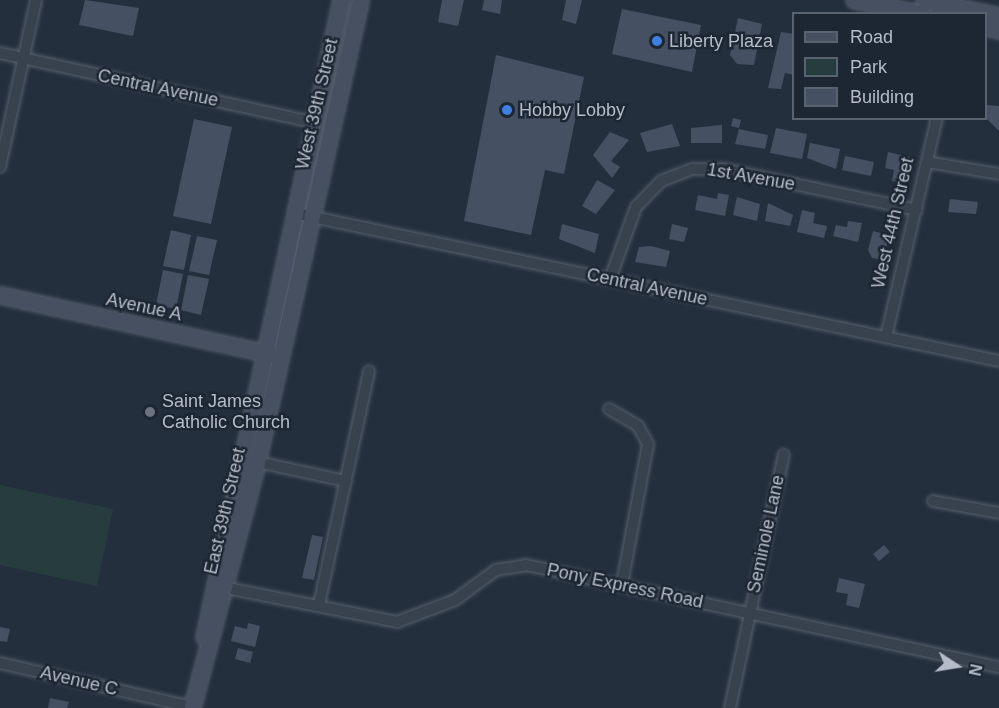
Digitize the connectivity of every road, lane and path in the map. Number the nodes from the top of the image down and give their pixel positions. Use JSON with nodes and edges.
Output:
{"nodes":[{"id":1,"x":36,"y":0,"type":"edge"},
{"id":2,"x":341,"y":0,"type":"edge"},
{"id":3,"x":360,"y":0,"type":"edge"},
{"id":4,"x":854,"y":0,"type":"edge"},
{"id":5,"x":924,"y":0,"type":"edge"},
{"id":6,"x":962,"y":7,"type":"edge"},
{"id":7,"x":913,"y":12,"type":"edge"},
{"id":8,"x":983,"y":12,"type":"edge"},
{"id":9,"x":0,"y":53,"type":"edge"},
{"id":10,"x":23,"y":59,"type":"junction"},
{"id":11,"x":937,"y":120,"type":"edge"},
{"id":12,"x":315,"y":123,"type":"junction"},
{"id":13,"x":927,"y":162,"type":"junction"},
{"id":14,"x":0,"y":167,"type":"edge"},
{"id":15,"x":999,"y":174,"type":"edge"},
{"id":16,"x":917,"y":210,"type":"junction"},
{"id":17,"x":294,"y":213,"type":"junction"},
{"id":18,"x":312,"y":217,"type":"junction"},
{"id":19,"x":610,"y":279,"type":"junction"},
{"id":20,"x":0,"y":296,"type":"edge"},
{"id":21,"x":886,"y":337,"type":"junction"},
{"id":22,"x":262,"y":352,"type":"junction"},
{"id":23,"x":280,"y":356,"type":"junction"},
{"id":24,"x":999,"y":361,"type":"edge"},
{"id":25,"x":369,"y":370,"type":"dead end"},
{"id":26,"x":609,"y":409,"type":"dead end"},
{"id":27,"x":784,"y":455,"type":"dead end"},
{"id":28,"x":257,"y":462,"type":"junction"},
{"id":29,"x":346,"y":481,"type":"junction"},
{"id":30,"x":933,"y":501,"type":"dead end"},
{"id":31,"x":999,"y":513,"type":"edge"},
{"id":32,"x":622,"y":584,"type":"junction"},
{"id":33,"x":227,"y":588,"type":"junction"},
{"id":34,"x":319,"y":605,"type":"junction"},
{"id":35,"x":749,"y":613,"type":"junction"},
{"id":36,"x":0,"y":663,"type":"edge"},
{"id":37,"x":999,"y":667,"type":"edge"},
{"id":38,"x":192,"y":708,"type":"edge"},
{"id":39,"x":730,"y":708,"type":"edge"}],
"edges":[{"from":1,"to":10,"type":"street"},
{"from":2,"to":12,"type":"main road","name":"West 39th Street"},
{"from":3,"to":18,"type":"main road","name":"West 39th Street"},
{"from":4,"to":7,"type":"main road"},
{"from":5,"to":6,"type":"main road"},
{"from":6,"to":8,"type":"main road"},
{"from":9,"to":10,"type":"street","name":"Central Avenue"},
{"from":10,"to":12,"type":"street","name":"Central Avenue"},
{"from":10,"to":14,"type":"street"},
{"from":11,"to":13,"type":"street","name":"West 44th Street"},
{"from":12,"to":17,"type":"main road","name":"West 39th Street"},
{"from":13,"to":15,"type":"street"},
{"from":13,"to":16,"type":"street","name":"West 44th Street"},
{"from":16,"to":19,"type":"street","name":"1st Avenue"},
{"from":16,"to":21,"type":"street","name":"West 44th Street"},
{"from":17,"to":18,"type":"street","name":"Central Avenue"},
{"from":17,"to":22,"type":"main road","name":"East 39th Street"},
{"from":18,"to":19,"type":"street","name":"Central Avenue"},
{"from":18,"to":23,"type":"main road","name":"East 39th Street"},
{"from":19,"to":21,"type":"street","name":"Central Avenue"},
{"from":20,"to":22,"type":"main road","name":"Avenue A"},
{"from":21,"to":24,"type":"street","name":"Central Avenue"},
{"from":22,"to":23,"type":"main road","name":"Avenue A"},
{"from":22,"to":38,"type":"main road","name":"East 39th Street"},
{"from":23,"to":28,"type":"main road","name":"East 39th Street"},
{"from":25,"to":29,"type":"street"},
{"from":26,"to":32,"type":"street"},
{"from":27,"to":35,"type":"street","name":"Seminole Lane"},
{"from":28,"to":29,"type":"street"},
{"from":28,"to":33,"type":"main road","name":"East 39th Street"},
{"from":29,"to":34,"type":"street"},
{"from":30,"to":31,"type":"street"},
{"from":32,"to":34,"type":"street","name":"Pony Express Road"},
{"from":32,"to":35,"type":"street","name":"Pony Express Road"},
{"from":33,"to":34,"type":"street","name":"Pony Express Road"},
{"from":33,"to":38,"type":"main road","name":"East 39th Street"},
{"from":35,"to":37,"type":"street","name":"Pony Express Road"},
{"from":35,"to":39,"type":"street","name":"Seminole Lane"},
{"from":36,"to":38,"type":"street","name":"Avenue C"}]}
